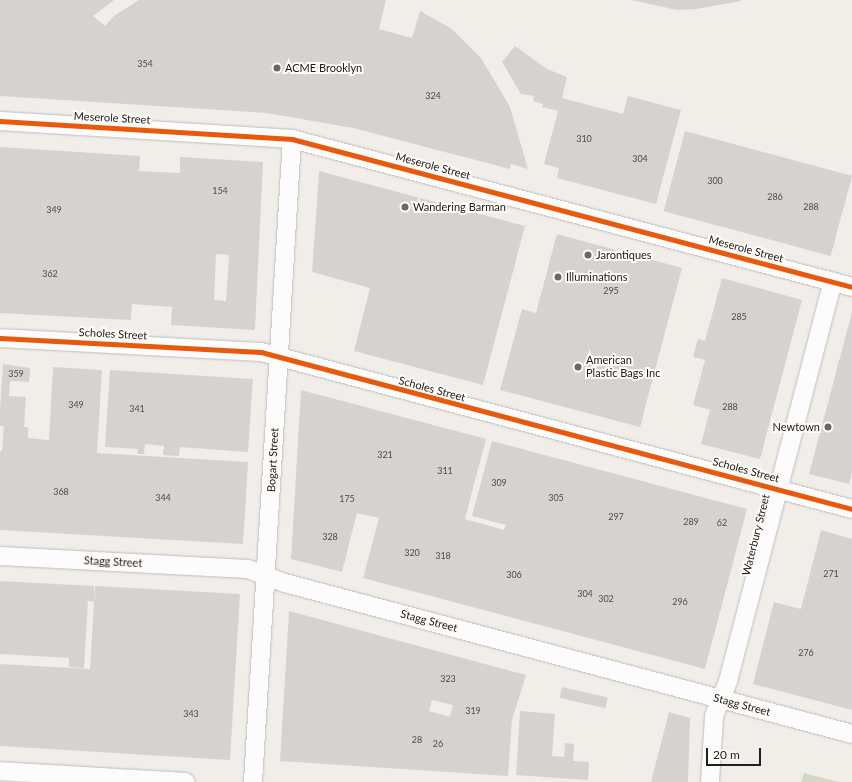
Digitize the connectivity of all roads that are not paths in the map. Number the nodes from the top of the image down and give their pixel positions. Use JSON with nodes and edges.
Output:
{"nodes":[{"id":1,"x":0,"y":122,"type":"edge"},
{"id":2,"x":292,"y":139,"type":"junction"},
{"id":3,"x":833,"y":282,"type":"junction"},
{"id":4,"x":852,"y":288,"type":"edge"},
{"id":5,"x":0,"y":338,"type":"edge"},
{"id":6,"x":279,"y":358,"type":"junction"},
{"id":7,"x":778,"y":489,"type":"junction"},
{"id":8,"x":852,"y":509,"type":"edge"},
{"id":9,"x":0,"y":556,"type":"edge"},
{"id":10,"x":266,"y":576,"type":"junction"},
{"id":11,"x":721,"y":699,"type":"junction"},
{"id":12,"x":852,"y":734,"type":"edge"},
{"id":13,"x":0,"y":771,"type":"edge"},
{"id":14,"x":186,"y":782,"type":"edge"},
{"id":15,"x":253,"y":782,"type":"edge"},
{"id":16,"x":710,"y":782,"type":"edge"}],
"edges":[{"from":1,"to":2,"type":"street","name":"Meserole Street"},
{"from":2,"to":3,"type":"street","name":"Meserole Street"},
{"from":2,"to":6,"type":"street","name":"Bogart Street"},
{"from":3,"to":4,"type":"street","name":"Meserole Street"},
{"from":3,"to":7,"type":"street","name":"Waterbury Street"},
{"from":5,"to":6,"type":"street","name":"Scholes Street"},
{"from":6,"to":7,"type":"street","name":"Scholes Street"},
{"from":6,"to":10,"type":"street","name":"Bogart Street"},
{"from":7,"to":8,"type":"street","name":"Scholes Street"},
{"from":7,"to":11,"type":"street","name":"Waterbury Street"},
{"from":9,"to":10,"type":"street","name":"Stagg Street"},
{"from":10,"to":11,"type":"street","name":"Stagg Street"},
{"from":10,"to":15,"type":"street","name":"Bogart Street"},
{"from":11,"to":12,"type":"street","name":"Stagg Street"},
{"from":11,"to":16,"type":"street","name":"Waterbury Street"},
{"from":13,"to":14,"type":"street"}]}
